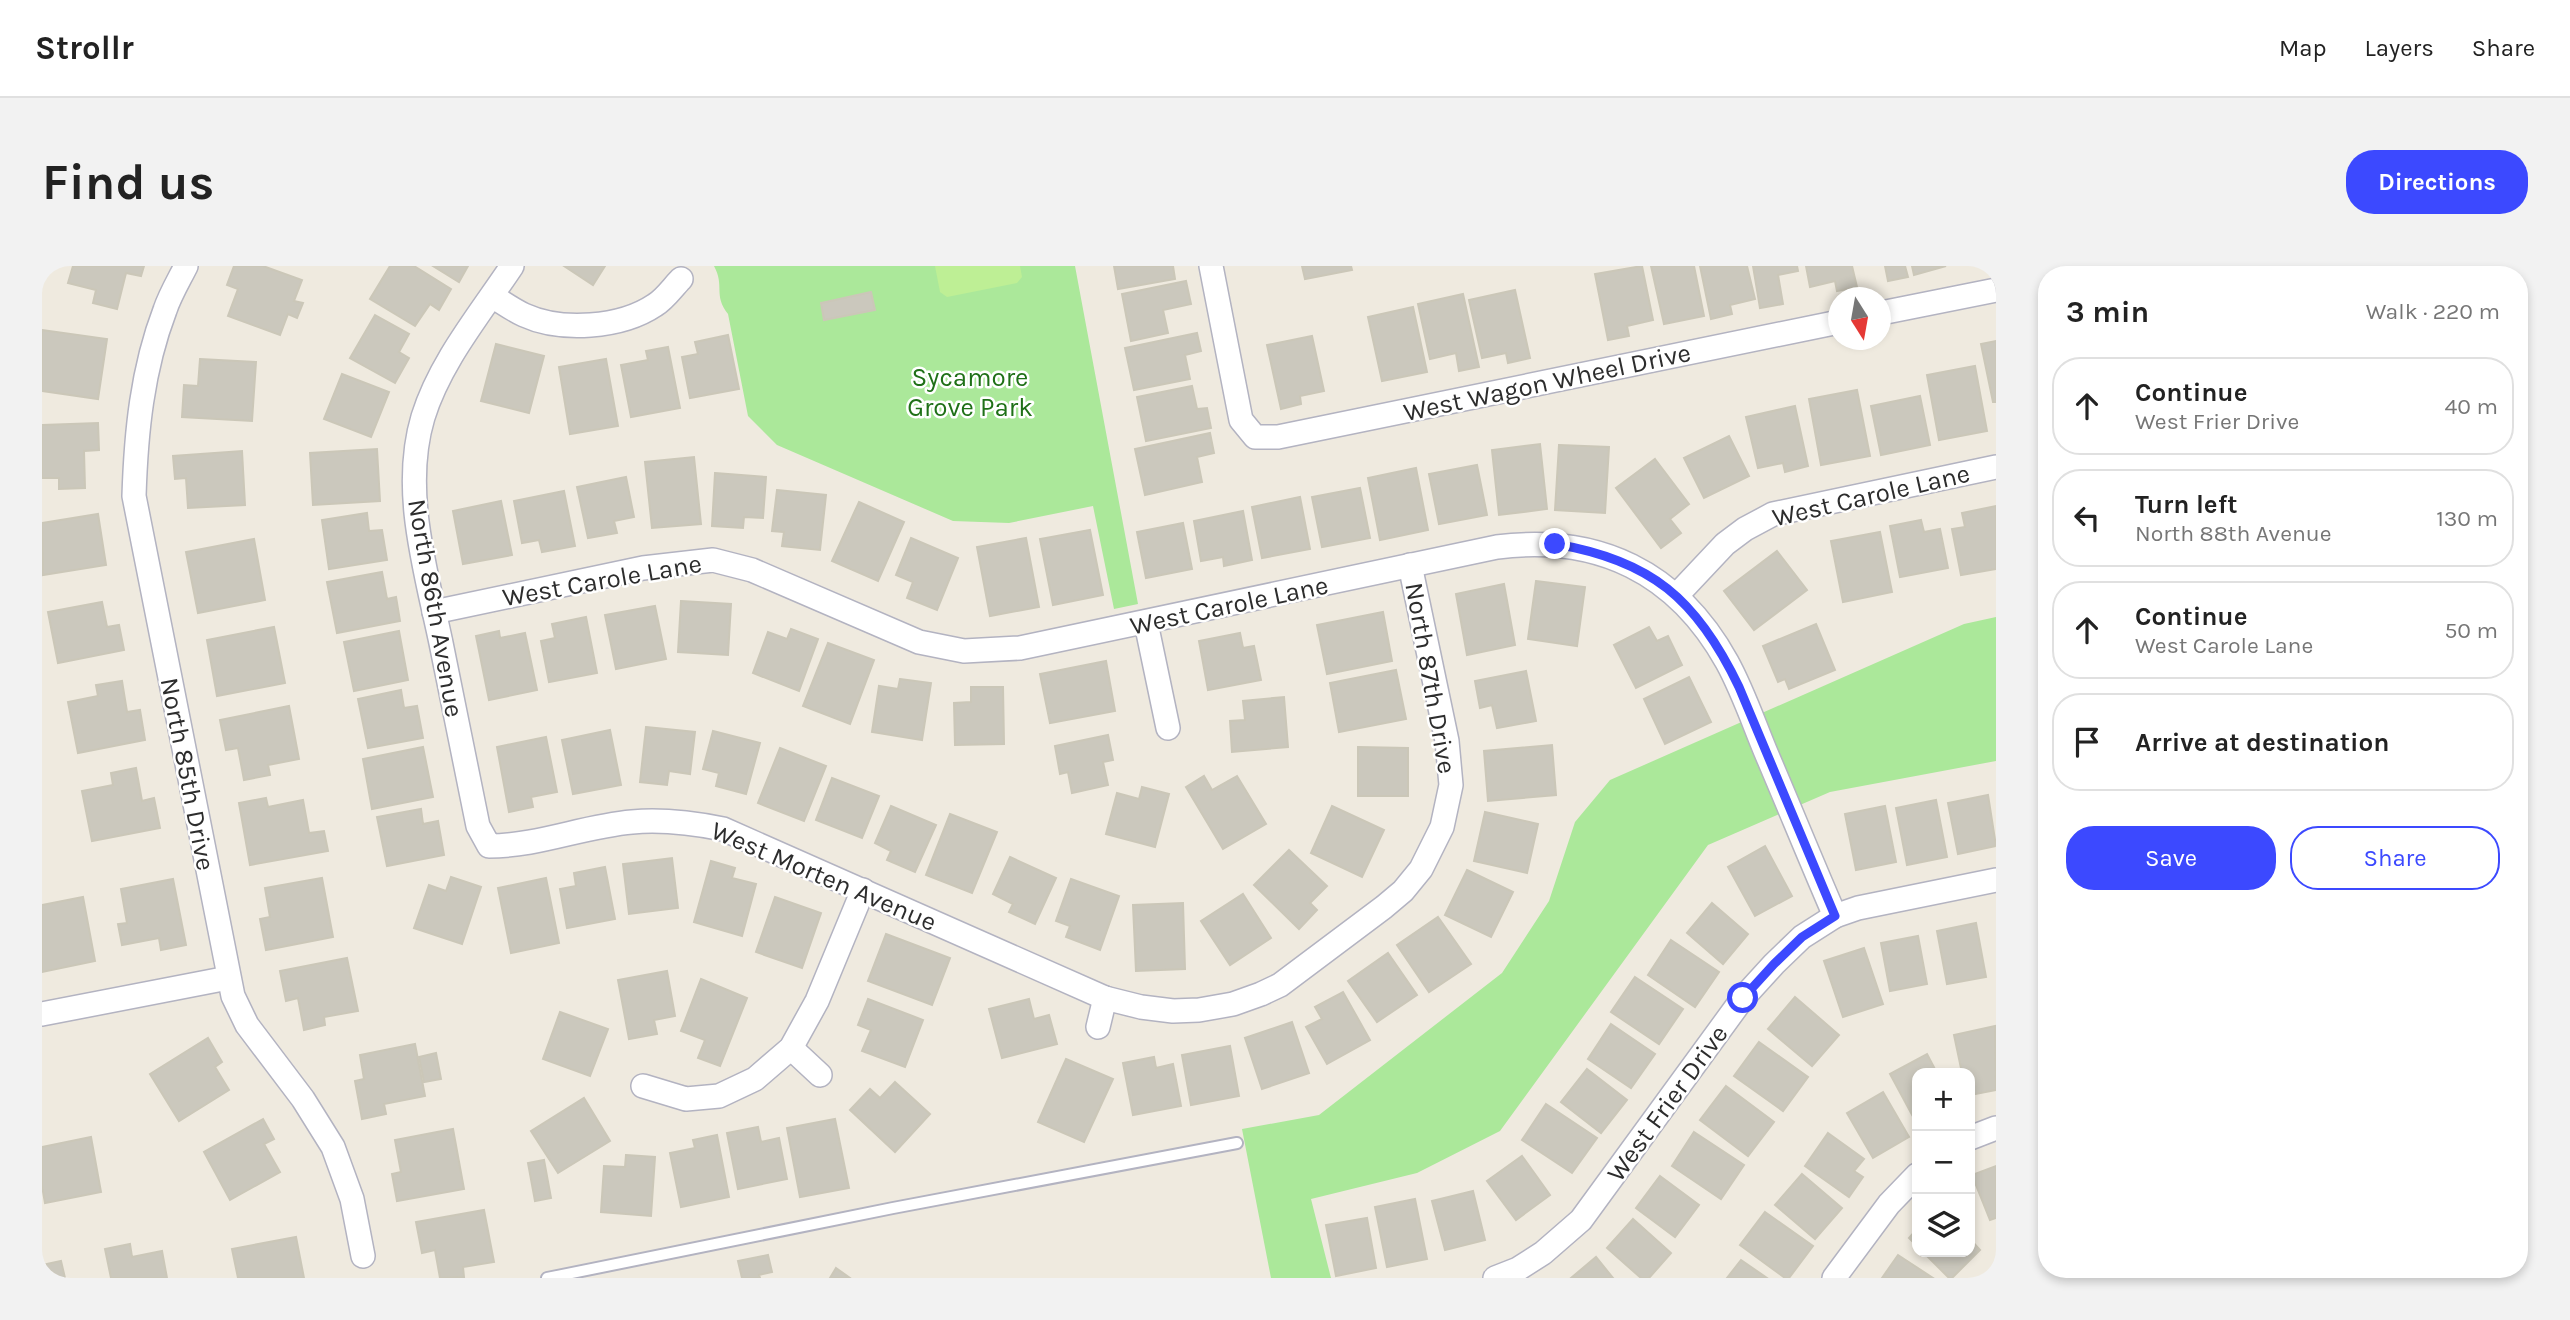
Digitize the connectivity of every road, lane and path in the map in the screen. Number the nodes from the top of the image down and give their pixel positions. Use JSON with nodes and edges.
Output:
{"nodes":[{"id":1,"x":186,"y":266,"type":"edge"},
{"id":2,"x":512,"y":266,"type":"edge"},
{"id":3,"x":1211,"y":266,"type":"edge"},
{"id":4,"x":681,"y":279,"type":"dead end"},
{"id":5,"x":1996,"y":290,"type":"edge"},
{"id":6,"x":492,"y":296,"type":"junction"},
{"id":7,"x":1891,"y":311,"type":"edge"},
{"id":8,"x":1828,"y":324,"type":"edge"},
{"id":9,"x":1996,"y":467,"type":"edge"},
{"id":10,"x":1410,"y":565,"type":"junction"},
{"id":11,"x":1677,"y":595,"type":"junction"},
{"id":12,"x":435,"y":612,"type":"junction"},
{"id":13,"x":1146,"y":623,"type":"junction"},
{"id":14,"x":1168,"y":728,"type":"dead end"},
{"id":15,"x":489,"y":846,"type":"joint"},
{"id":16,"x":1421,"y":869,"type":"joint"},
{"id":17,"x":1996,"y":880,"type":"edge"},
{"id":18,"x":863,"y":890,"type":"junction"},
{"id":19,"x":1835,"y":916,"type":"junction"},
{"id":20,"x":228,"y":978,"type":"junction"},
{"id":21,"x":1105,"y":999,"type":"junction"},
{"id":22,"x":42,"y":1014,"type":"edge"},
{"id":23,"x":1098,"y":1027,"type":"dead end"},
{"id":24,"x":791,"y":1048,"type":"junction"},
{"id":25,"x":820,"y":1075,"type":"dead end"},
{"id":26,"x":643,"y":1086,"type":"dead end"},
{"id":27,"x":1996,"y":1128,"type":"edge"},
{"id":28,"x":1975,"y":1136,"type":"edge"},
{"id":29,"x":1237,"y":1143,"type":"dead end"},
{"id":30,"x":1912,"y":1180,"type":"edge"},
{"id":31,"x":363,"y":1256,"type":"dead end"},
{"id":32,"x":547,"y":1278,"type":"edge"},
{"id":33,"x":1495,"y":1278,"type":"edge"},
{"id":34,"x":1834,"y":1278,"type":"edge"}],
"edges":[{"from":1,"to":20,"type":"street","name":"North 85th Drive"},
{"from":2,"to":6,"type":"street","name":"North 86th Avenue"},
{"from":3,"to":8,"type":"street","name":"West Wagon Wheel Drive"},
{"from":4,"to":6,"type":"street"},
{"from":5,"to":7,"type":"street"},
{"from":6,"to":12,"type":"street","name":"North 86th Avenue"},
{"from":9,"to":11,"type":"street","name":"West Carole Lane"},
{"from":10,"to":11,"type":"street","name":"West Carole Lane"},
{"from":10,"to":13,"type":"street","name":"West Carole Lane"},
{"from":10,"to":16,"type":"street","name":"North 87th Drive"},
{"from":11,"to":19,"type":"street"},
{"from":12,"to":13,"type":"street","name":"West Carole Lane"},
{"from":12,"to":15,"type":"street","name":"North 86th Avenue"},
{"from":13,"to":14,"type":"street"},
{"from":15,"to":18,"type":"street","name":"West Morten Avenue"},
{"from":16,"to":21,"type":"street","name":"West Morten Avenue"},
{"from":17,"to":19,"type":"street","name":"West Frier Drive"},
{"from":18,"to":21,"type":"street","name":"West Morten Avenue"},
{"from":18,"to":24,"type":"street"},
{"from":19,"to":33,"type":"street","name":"West Frier Drive"},
{"from":20,"to":22,"type":"street"},
{"from":20,"to":31,"type":"street","name":"North 85th Drive"},
{"from":21,"to":23,"type":"street"},
{"from":24,"to":25,"type":"street"},
{"from":24,"to":26,"type":"street"},
{"from":27,"to":28,"type":"street"},
{"from":29,"to":32,"type":"lane"},
{"from":30,"to":34,"type":"street"}]}
